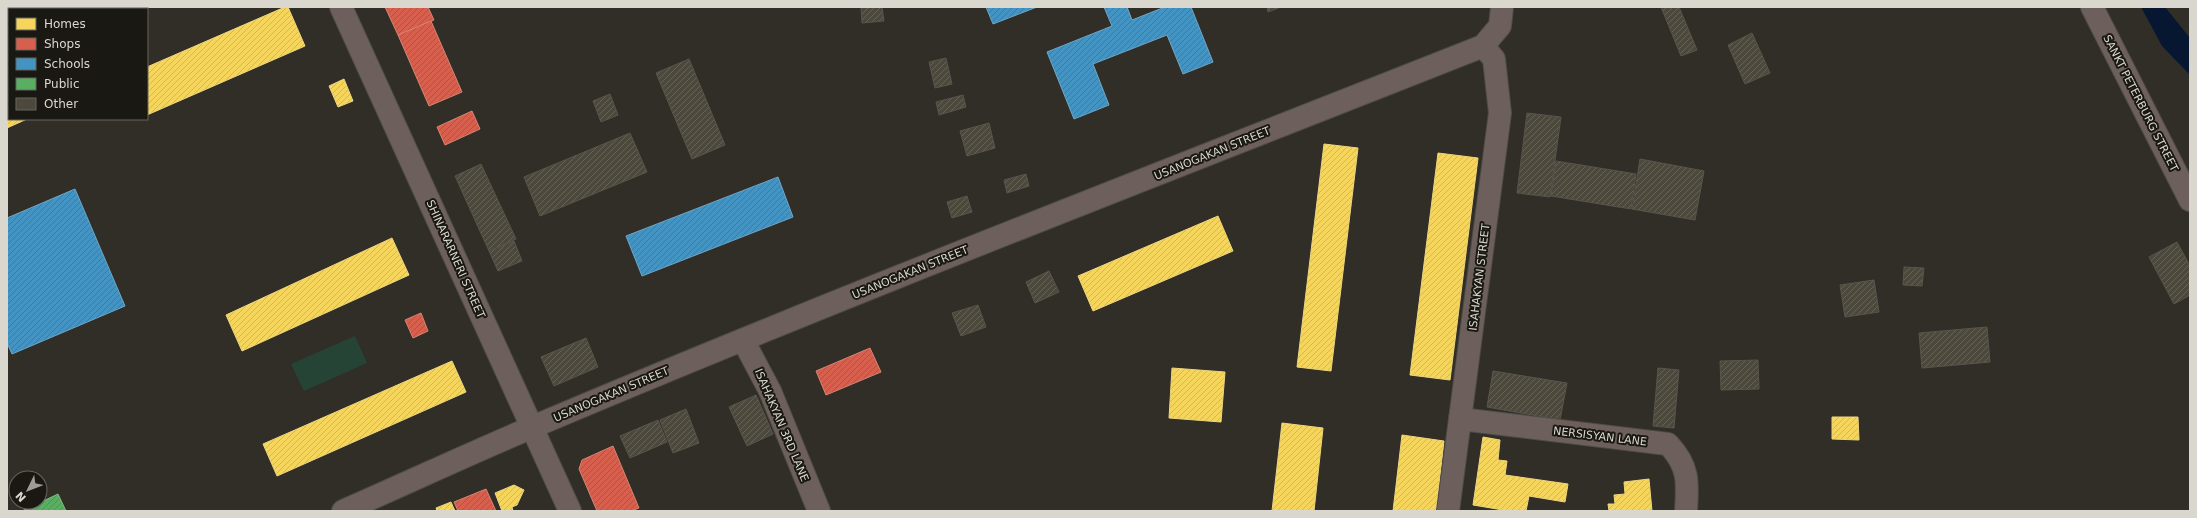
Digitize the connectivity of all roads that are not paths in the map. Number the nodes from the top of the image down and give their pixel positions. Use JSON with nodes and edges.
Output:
{"nodes":[{"id":1,"x":341,"y":7,"type":"edge"},
{"id":2,"x":1502,"y":7,"type":"edge"},
{"id":3,"x":2092,"y":7,"type":"edge"},
{"id":4,"x":1483,"y":46,"type":"junction"},
{"id":5,"x":2190,"y":200,"type":"edge"},
{"id":6,"x":743,"y":340,"type":"junction"},
{"id":7,"x":1460,"y":419,"type":"junction"},
{"id":8,"x":532,"y":427,"type":"junction"},
{"id":9,"x":343,"y":511,"type":"edge"},
{"id":10,"x":570,"y":511,"type":"edge"},
{"id":11,"x":819,"y":511,"type":"edge"},
{"id":12,"x":1448,"y":511,"type":"edge"},
{"id":13,"x":1686,"y":511,"type":"edge"}],
"edges":[{"from":1,"to":8,"type":"street","name":"SHINARARNERI STREET"},
{"from":2,"to":4,"type":"street"},
{"from":3,"to":5,"type":"street","name":"SANKT PETERBURG STREET"},
{"from":4,"to":6,"type":"street","name":"USANOGAKAN STREET"},
{"from":4,"to":7,"type":"street","name":"ISAHAKYAN STREET"},
{"from":6,"to":8,"type":"street","name":"USANOGAKAN STREET"},
{"from":6,"to":11,"type":"street","name":"ISAHAKYAN 3RD LANE"},
{"from":7,"to":12,"type":"street","name":"ISAHAKYAN STREET"},
{"from":7,"to":13,"type":"street","name":"NERSISYAN LANE"},
{"from":8,"to":9,"type":"street","name":"USANOGAKAN STREET"},
{"from":8,"to":10,"type":"street","name":"SHINARARNERI STREET"}]}
